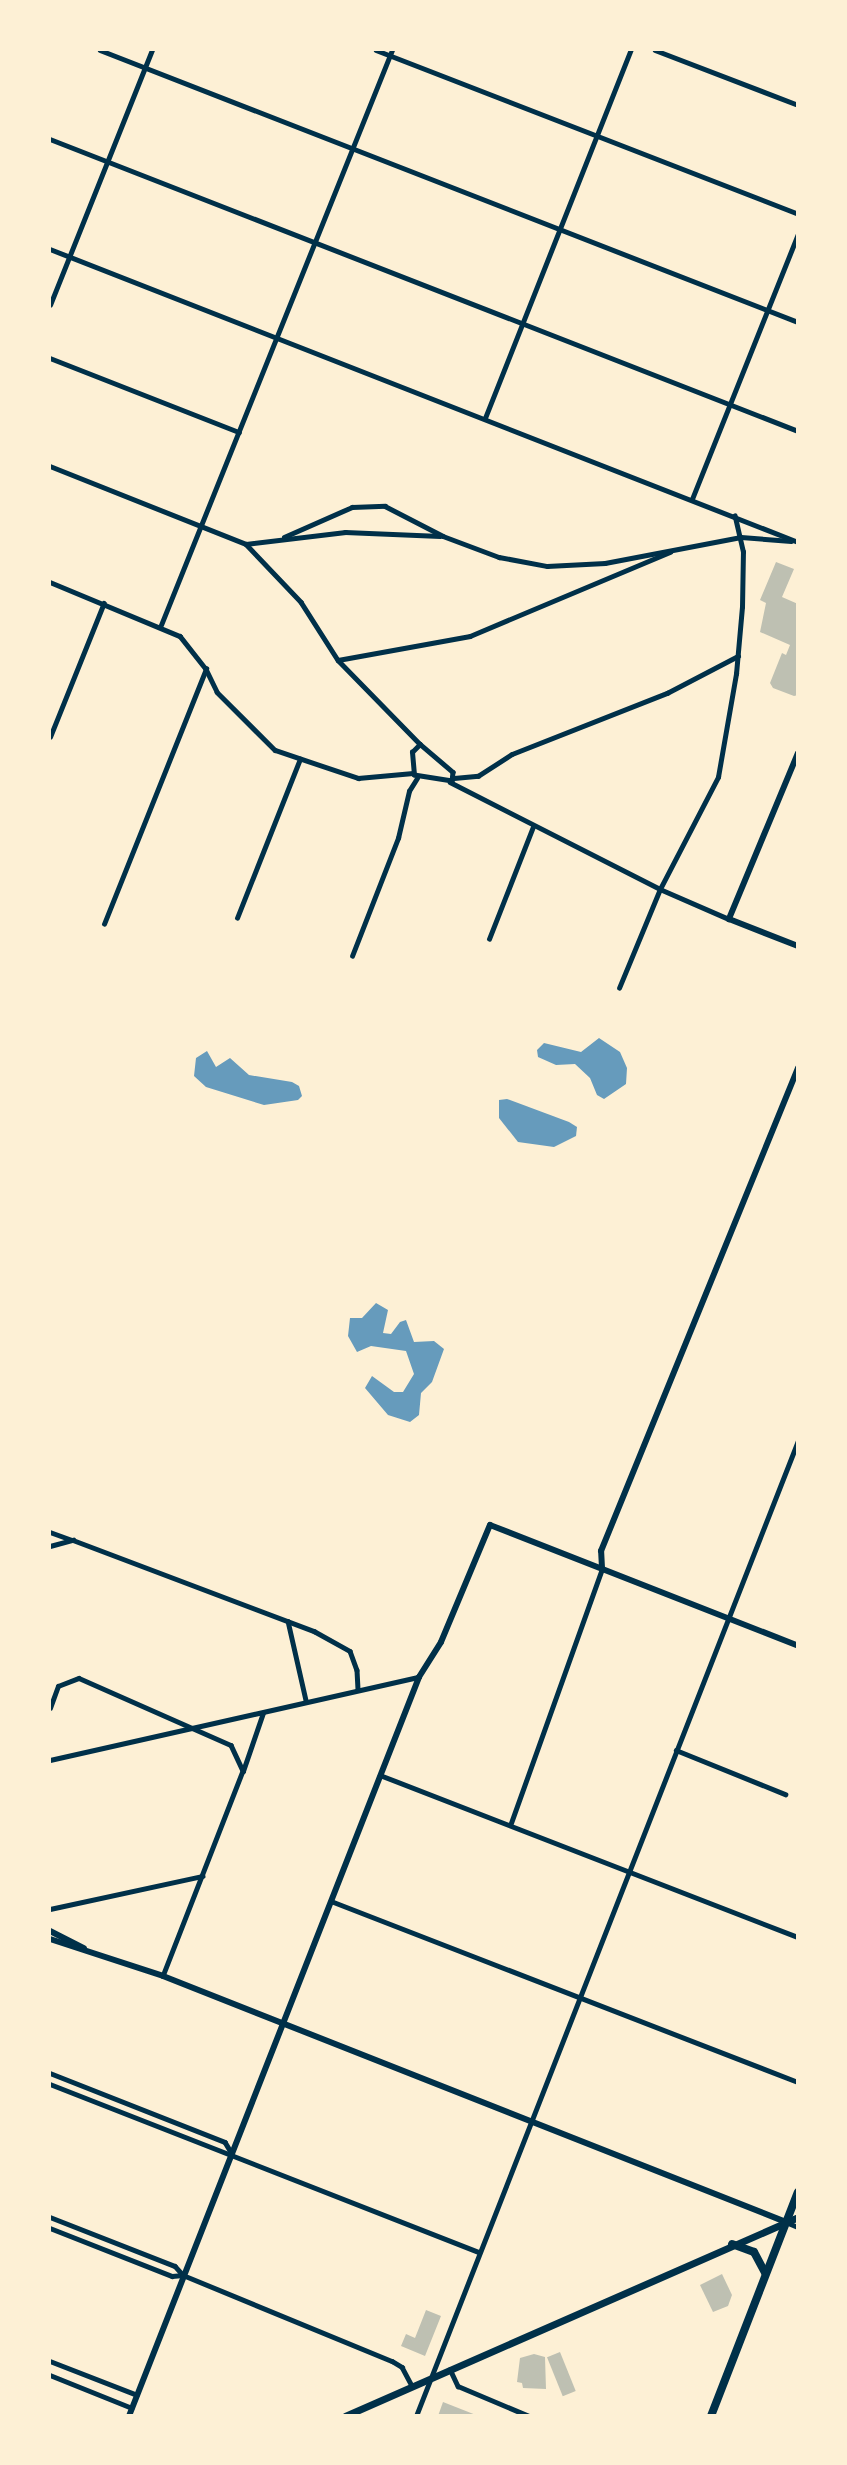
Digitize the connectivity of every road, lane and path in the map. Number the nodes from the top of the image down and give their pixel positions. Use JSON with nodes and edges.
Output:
{"nodes":[{"id":1,"x":100,"y":50,"type":"edge"},
{"id":2,"x":152,"y":50,"type":"edge"},
{"id":3,"x":376,"y":50,"type":"edge"},
{"id":4,"x":631,"y":50,"type":"edge"},
{"id":5,"x":655,"y":50,"type":"edge"},
{"id":6,"x":390,"y":52,"type":"edge"},
{"id":7,"x":144,"y":67,"type":"junction"},
{"id":8,"x":798,"y":105,"type":"edge"},
{"id":9,"x":597,"y":136,"type":"junction"},
{"id":10,"x":50,"y":139,"type":"edge"},
{"id":11,"x":352,"y":149,"type":"junction"},
{"id":12,"x":107,"y":162,"type":"junction"},
{"id":13,"x":798,"y":214,"type":"edge"},
{"id":14,"x":559,"y":230,"type":"junction"},
{"id":15,"x":798,"y":234,"type":"edge"},
{"id":16,"x":315,"y":244,"type":"junction"},
{"id":17,"x":50,"y":249,"type":"edge"},
{"id":18,"x":69,"y":256,"type":"junction"},
{"id":19,"x":50,"y":305,"type":"edge"},
{"id":20,"x":767,"y":310,"type":"junction"},
{"id":21,"x":798,"y":322,"type":"edge"},
{"id":22,"x":523,"y":324,"type":"junction"},
{"id":23,"x":277,"y":337,"type":"junction"},
{"id":24,"x":50,"y":358,"type":"edge"},
{"id":25,"x":730,"y":405,"type":"junction"},
{"id":26,"x":485,"y":418,"type":"junction"},
{"id":27,"x":798,"y":431,"type":"edge"},
{"id":28,"x":239,"y":432,"type":"junction"},
{"id":29,"x":50,"y":466,"type":"edge"},
{"id":30,"x":692,"y":499,"type":"junction"},
{"id":31,"x":735,"y":516,"type":"junction"},
{"id":32,"x":202,"y":525,"type":"junction"},
{"id":33,"x":443,"y":536,"type":"junction"},
{"id":34,"x":284,"y":537,"type":"junction"},
{"id":35,"x":741,"y":537,"type":"junction"},
{"id":36,"x":797,"y":542,"type":"edge"},
{"id":37,"x":246,"y":544,"type":"junction"},
{"id":38,"x":680,"y":548,"type":"junction"},
{"id":39,"x":608,"y":562,"type":"junction"},
{"id":40,"x":618,"y":573,"type":"junction"},
{"id":41,"x":50,"y":582,"type":"edge"},
{"id":42,"x":104,"y":603,"type":"junction"},
{"id":43,"x":161,"y":625,"type":"junction"},
{"id":44,"x":739,"y":655,"type":"junction"},
{"id":45,"x":338,"y":660,"type":"junction"},
{"id":46,"x":206,"y":669,"type":"junction"},
{"id":47,"x":50,"y":736,"type":"edge"},
{"id":48,"x":420,"y":744,"type":"junction"},
{"id":49,"x":798,"y":753,"type":"edge"},
{"id":50,"x":300,"y":759,"type":"junction"},
{"id":51,"x":415,"y":776,"type":"junction"},
{"id":52,"x":452,"y":780,"type":"junction"},
{"id":53,"x":533,"y":827,"type":"junction"},
{"id":54,"x":660,"y":889,"type":"junction"},
{"id":55,"x":237,"y":918,"type":"dead end"},
{"id":56,"x":729,"y":919,"type":"junction"},
{"id":57,"x":104,"y":924,"type":"dead end"},
{"id":58,"x":489,"y":939,"type":"dead end"},
{"id":59,"x":798,"y":946,"type":"edge"},
{"id":60,"x":352,"y":956,"type":"dead end"},
{"id":61,"x":619,"y":988,"type":"dead end"},
{"id":62,"x":797,"y":1071,"type":"edge"},
{"id":63,"x":798,"y":1441,"type":"edge"},
{"id":64,"x":50,"y":1532,"type":"edge"},
{"id":65,"x":73,"y":1540,"type":"junction"},
{"id":66,"x":50,"y":1546,"type":"edge"},
{"id":67,"x":602,"y":1568,"type":"junction"},
{"id":68,"x":726,"y":1618,"type":"junction"},
{"id":69,"x":288,"y":1622,"type":"junction"},
{"id":70,"x":798,"y":1646,"type":"edge"},
{"id":71,"x":419,"y":1677,"type":"junction"},
{"id":72,"x":358,"y":1690,"type":"junction"},
{"id":73,"x":306,"y":1700,"type":"junction"},
{"id":74,"x":50,"y":1708,"type":"edge"},
{"id":75,"x":263,"y":1713,"type":"junction"},
{"id":76,"x":199,"y":1728,"type":"junction"},
{"id":77,"x":676,"y":1750,"type":"junction"},
{"id":78,"x":50,"y":1760,"type":"edge"},
{"id":79,"x":243,"y":1771,"type":"junction"},
{"id":80,"x":380,"y":1775,"type":"junction"},
{"id":81,"x":785,"y":1794,"type":"dead end"},
{"id":82,"x":511,"y":1823,"type":"junction"},
{"id":83,"x":629,"y":1869,"type":"junction"},
{"id":84,"x":202,"y":1876,"type":"junction"},
{"id":85,"x":331,"y":1901,"type":"junction"},
{"id":86,"x":50,"y":1909,"type":"edge"},
{"id":87,"x":50,"y":1931,"type":"edge"},
{"id":88,"x":798,"y":1937,"type":"edge"},
{"id":89,"x":50,"y":1939,"type":"edge"},
{"id":90,"x":84,"y":1949,"type":"junction"},
{"id":91,"x":163,"y":1976,"type":"junction"},
{"id":92,"x":579,"y":1997,"type":"junction"},
{"id":93,"x":285,"y":2024,"type":"junction"},
{"id":94,"x":50,"y":2073,"type":"edge"},
{"id":95,"x":798,"y":2082,"type":"edge"},
{"id":96,"x":50,"y":2084,"type":"edge"},
{"id":97,"x":530,"y":2123,"type":"junction"},
{"id":98,"x":231,"y":2152,"type":"junction"},
{"id":99,"x":798,"y":2192,"type":"edge"},
{"id":100,"x":50,"y":2217,"type":"edge"},
{"id":101,"x":798,"y":2217,"type":"edge"},
{"id":102,"x":786,"y":2222,"type":"junction"},
{"id":103,"x":798,"y":2227,"type":"edge"},
{"id":104,"x":50,"y":2228,"type":"edge"},
{"id":105,"x":732,"y":2244,"type":"junction"},
{"id":106,"x":479,"y":2252,"type":"junction"},
{"id":107,"x":766,"y":2274,"type":"junction"},
{"id":108,"x":183,"y":2275,"type":"junction"},
{"id":109,"x":50,"y":2361,"type":"edge"},
{"id":110,"x":450,"y":2369,"type":"junction"},
{"id":111,"x":50,"y":2375,"type":"edge"},
{"id":112,"x":431,"y":2378,"type":"junction"},
{"id":113,"x":412,"y":2386,"type":"junction"},
{"id":114,"x":137,"y":2395,"type":"junction"},
{"id":115,"x":132,"y":2408,"type":"junction"},
{"id":116,"x":129,"y":2415,"type":"edge"},
{"id":117,"x":345,"y":2415,"type":"edge"},
{"id":118,"x":417,"y":2415,"type":"edge"},
{"id":119,"x":529,"y":2415,"type":"edge"},
{"id":120,"x":711,"y":2415,"type":"edge"}],
"edges":[{"from":1,"to":7,"type":"street"},
{"from":2,"to":7,"type":"street"},
{"from":3,"to":6,"type":"street"},
{"from":4,"to":9,"type":"street"},
{"from":5,"to":8,"type":"street"},
{"from":6,"to":9,"type":"street"},
{"from":6,"to":11,"type":"street"},
{"from":7,"to":11,"type":"street"},
{"from":7,"to":12,"type":"street"},
{"from":9,"to":13,"type":"street"},
{"from":9,"to":14,"type":"street"},
{"from":10,"to":12,"type":"street"},
{"from":11,"to":14,"type":"street"},
{"from":11,"to":16,"type":"street"},
{"from":12,"to":16,"type":"street"},
{"from":12,"to":18,"type":"street"},
{"from":14,"to":20,"type":"street"},
{"from":14,"to":22,"type":"street"},
{"from":15,"to":20,"type":"street"},
{"from":16,"to":22,"type":"street"},
{"from":16,"to":23,"type":"street"},
{"from":17,"to":18,"type":"street"},
{"from":18,"to":19,"type":"street"},
{"from":18,"to":23,"type":"street"},
{"from":20,"to":21,"type":"street"},
{"from":20,"to":25,"type":"street"},
{"from":22,"to":25,"type":"street"},
{"from":22,"to":26,"type":"street"},
{"from":23,"to":26,"type":"street"},
{"from":23,"to":28,"type":"street"},
{"from":24,"to":28,"type":"street"},
{"from":25,"to":27,"type":"street"},
{"from":25,"to":30,"type":"street"},
{"from":26,"to":30,"type":"street"},
{"from":28,"to":32,"type":"street"},
{"from":29,"to":32,"type":"street"},
{"from":30,"to":31,"type":"street"},
{"from":31,"to":35,"type":"street"},
{"from":31,"to":36,"type":"street"},
{"from":32,"to":37,"type":"street"},
{"from":32,"to":43,"type":"street"},
{"from":33,"to":34,"type":"street"},
{"from":33,"to":34,"type":"street"},
{"from":33,"to":39,"type":"street"},
{"from":34,"to":37,"type":"street"},
{"from":35,"to":36,"type":"street"},
{"from":35,"to":38,"type":"street"},
{"from":35,"to":44,"type":"street"},
{"from":37,"to":45,"type":"street"},
{"from":38,"to":39,"type":"street"},
{"from":38,"to":40,"type":"street"},
{"from":39,"to":40,"type":"street"},
{"from":40,"to":45,"type":"street"},
{"from":41,"to":42,"type":"street"},
{"from":42,"to":43,"type":"street"},
{"from":42,"to":47,"type":"street"},
{"from":43,"to":46,"type":"street"},
{"from":44,"to":52,"type":"street"},
{"from":44,"to":54,"type":"street"},
{"from":45,"to":48,"type":"street"},
{"from":46,"to":50,"type":"street"},
{"from":46,"to":57,"type":"street"},
{"from":48,"to":51,"type":"street"},
{"from":48,"to":52,"type":"street"},
{"from":49,"to":56,"type":"street"},
{"from":50,"to":51,"type":"street"},
{"from":50,"to":55,"type":"street"},
{"from":51,"to":52,"type":"street"},
{"from":51,"to":60,"type":"street"},
{"from":52,"to":53,"type":"street"},
{"from":53,"to":54,"type":"street"},
{"from":53,"to":58,"type":"street"},
{"from":54,"to":56,"type":"street"},
{"from":54,"to":61,"type":"street"},
{"from":56,"to":59,"type":"street"},
{"from":62,"to":67,"type":"street"},
{"from":63,"to":68,"type":"street"},
{"from":64,"to":65,"type":"street"},
{"from":65,"to":66,"type":"street"},
{"from":65,"to":69,"type":"street"},
{"from":67,"to":68,"type":"street"},
{"from":67,"to":71,"type":"street"},
{"from":67,"to":82,"type":"street"},
{"from":68,"to":70,"type":"street"},
{"from":68,"to":77,"type":"street"},
{"from":69,"to":72,"type":"street"},
{"from":69,"to":73,"type":"street"},
{"from":71,"to":72,"type":"street"},
{"from":71,"to":80,"type":"street"},
{"from":72,"to":73,"type":"street"},
{"from":73,"to":75,"type":"street"},
{"from":74,"to":76,"type":"street"},
{"from":75,"to":76,"type":"street"},
{"from":75,"to":79,"type":"street"},
{"from":76,"to":78,"type":"street"},
{"from":76,"to":79,"type":"street"},
{"from":77,"to":81,"type":"street"},
{"from":77,"to":83,"type":"street"},
{"from":79,"to":84,"type":"street"},
{"from":80,"to":82,"type":"street"},
{"from":80,"to":85,"type":"street"},
{"from":82,"to":83,"type":"street"},
{"from":83,"to":88,"type":"street"},
{"from":83,"to":92,"type":"street"},
{"from":84,"to":86,"type":"street"},
{"from":84,"to":91,"type":"street"},
{"from":85,"to":92,"type":"street"},
{"from":85,"to":93,"type":"street"},
{"from":87,"to":90,"type":"street"},
{"from":89,"to":90,"type":"street"},
{"from":90,"to":91,"type":"street"},
{"from":91,"to":93,"type":"street"},
{"from":92,"to":95,"type":"street"},
{"from":92,"to":97,"type":"street"},
{"from":93,"to":97,"type":"street"},
{"from":93,"to":98,"type":"street"},
{"from":94,"to":98,"type":"street"},
{"from":96,"to":98,"type":"street"},
{"from":97,"to":102,"type":"street"},
{"from":97,"to":106,"type":"street"},
{"from":98,"to":106,"type":"street"},
{"from":98,"to":108,"type":"street"},
{"from":99,"to":102,"type":"main road"},
{"from":100,"to":108,"type":"street"},
{"from":101,"to":102,"type":"main road"},
{"from":102,"to":103,"type":"street"},
{"from":102,"to":105,"type":"main road"},
{"from":102,"to":107,"type":"main road"},
{"from":104,"to":108,"type":"street"},
{"from":105,"to":107,"type":"main road"},
{"from":105,"to":110,"type":"main road"},
{"from":106,"to":112,"type":"street"},
{"from":107,"to":120,"type":"main road"},
{"from":108,"to":113,"type":"street"},
{"from":108,"to":114,"type":"street"},
{"from":109,"to":114,"type":"street"},
{"from":110,"to":112,"type":"main road"},
{"from":110,"to":119,"type":"street"},
{"from":111,"to":115,"type":"street"},
{"from":112,"to":113,"type":"main road"},
{"from":112,"to":118,"type":"street"},
{"from":113,"to":117,"type":"main road"},
{"from":114,"to":115,"type":"street"},
{"from":115,"to":116,"type":"street"}]}
